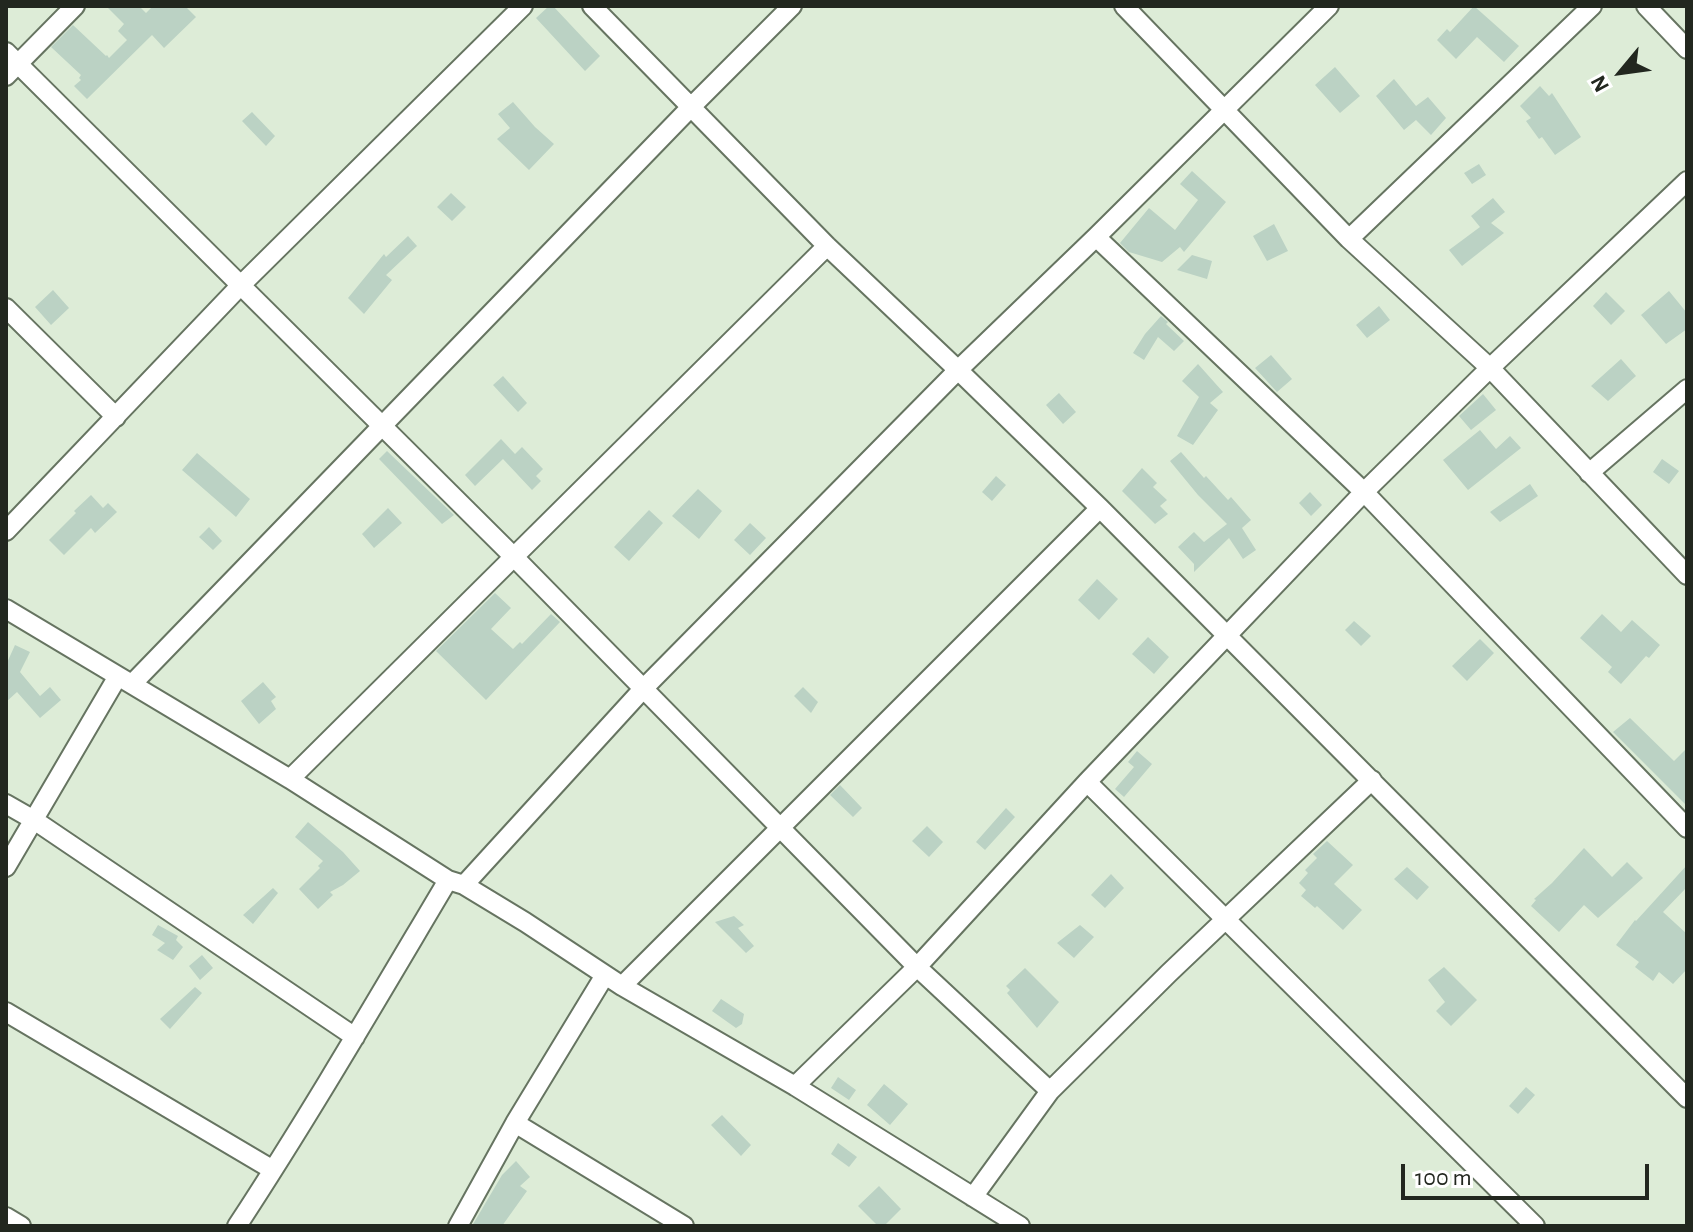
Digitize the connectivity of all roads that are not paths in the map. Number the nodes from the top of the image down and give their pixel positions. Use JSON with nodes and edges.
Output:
{"nodes":[{"id":1,"x":75,"y":6,"type":"edge"},
{"id":2,"x":523,"y":6,"type":"edge"},
{"id":3,"x":592,"y":6,"type":"edge"},
{"id":4,"x":792,"y":6,"type":"edge"},
{"id":5,"x":1124,"y":6,"type":"edge"},
{"id":6,"x":1329,"y":6,"type":"edge"},
{"id":7,"x":1592,"y":6,"type":"edge"},
{"id":8,"x":1646,"y":6,"type":"edge"},
{"id":9,"x":1687,"y":49,"type":"edge"},
{"id":10,"x":10,"y":64,"type":"edge"},
{"id":11,"x":691,"y":107,"type":"junction"},
{"id":12,"x":1223,"y":110,"type":"junction"},
{"id":13,"x":1687,"y":181,"type":"edge"},
{"id":14,"x":1096,"y":237,"type":"junction"},
{"id":15,"x":1349,"y":239,"type":"junction"},
{"id":16,"x":827,"y":246,"type":"junction"},
{"id":17,"x":240,"y":286,"type":"junction"},
{"id":18,"x":6,"y":308,"type":"edge"},
{"id":19,"x":1490,"y":368,"type":"junction"},
{"id":20,"x":958,"y":370,"type":"junction"},
{"id":21,"x":1687,"y":389,"type":"edge"},
{"id":22,"x":116,"y":417,"type":"junction"},
{"id":23,"x":382,"y":426,"type":"junction"},
{"id":24,"x":1589,"y":473,"type":"junction"},
{"id":25,"x":1364,"y":492,"type":"junction"},
{"id":26,"x":1100,"y":508,"type":"junction"},
{"id":27,"x":6,"y":531,"type":"edge"},
{"id":28,"x":513,"y":556,"type":"junction"},
{"id":29,"x":1687,"y":575,"type":"edge"},
{"id":30,"x":6,"y":609,"type":"edge"},
{"id":31,"x":1228,"y":636,"type":"junction"},
{"id":32,"x":126,"y":680,"type":"junction"},
{"id":33,"x":643,"y":689,"type":"junction"},
{"id":34,"x":290,"y":779,"type":"junction"},
{"id":35,"x":1372,"y":780,"type":"junction"},
{"id":36,"x":1087,"y":782,"type":"junction"},
{"id":37,"x":6,"y":804,"type":"edge"},
{"id":38,"x":34,"y":820,"type":"junction"},
{"id":39,"x":780,"y":828,"type":"junction"},
{"id":40,"x":1687,"y":828,"type":"edge"},
{"id":41,"x":6,"y":867,"type":"edge"},
{"id":42,"x":456,"y":883,"type":"junction"},
{"id":43,"x":1225,"y":919,"type":"junction"},
{"id":44,"x":917,"y":967,"type":"junction"},
{"id":45,"x":605,"y":975,"type":"junction"},
{"id":46,"x":622,"y":986,"type":"junction"},
{"id":47,"x":6,"y":1012,"type":"edge"},
{"id":48,"x":355,"y":1037,"type":"junction"},
{"id":49,"x":795,"y":1086,"type":"junction"},
{"id":50,"x":1050,"y":1091,"type":"junction"},
{"id":51,"x":1687,"y":1098,"type":"edge"},
{"id":52,"x":515,"y":1123,"type":"junction"},
{"id":53,"x":273,"y":1170,"type":"junction"},
{"id":54,"x":973,"y":1197,"type":"junction"},
{"id":55,"x":6,"y":1217,"type":"edge"},
{"id":56,"x":21,"y":1226,"type":"edge"},
{"id":57,"x":237,"y":1226,"type":"edge"},
{"id":58,"x":458,"y":1226,"type":"edge"},
{"id":59,"x":684,"y":1226,"type":"edge"},
{"id":60,"x":1019,"y":1226,"type":"edge"},
{"id":61,"x":1535,"y":1226,"type":"edge"}],
"edges":[{"from":1,"to":10,"type":"street"},
{"from":2,"to":17,"type":"street"},
{"from":3,"to":11,"type":"street"},
{"from":4,"to":11,"type":"street"},
{"from":5,"to":12,"type":"street"},
{"from":6,"to":12,"type":"street"},
{"from":7,"to":15,"type":"street"},
{"from":8,"to":9,"type":"street"},
{"from":10,"to":17,"type":"street"},
{"from":11,"to":16,"type":"street"},
{"from":11,"to":23,"type":"street"},
{"from":12,"to":14,"type":"street"},
{"from":12,"to":15,"type":"street"},
{"from":13,"to":19,"type":"street"},
{"from":14,"to":20,"type":"street"},
{"from":14,"to":25,"type":"street"},
{"from":15,"to":19,"type":"street"},
{"from":16,"to":20,"type":"street"},
{"from":16,"to":28,"type":"street"},
{"from":17,"to":22,"type":"street"},
{"from":17,"to":23,"type":"street"},
{"from":18,"to":22,"type":"street"},
{"from":19,"to":24,"type":"street"},
{"from":19,"to":25,"type":"street"},
{"from":20,"to":26,"type":"street"},
{"from":20,"to":33,"type":"street"},
{"from":21,"to":24,"type":"street"},
{"from":22,"to":27,"type":"street"},
{"from":23,"to":28,"type":"street"},
{"from":23,"to":32,"type":"street"},
{"from":24,"to":29,"type":"street"},
{"from":25,"to":31,"type":"street"},
{"from":25,"to":40,"type":"street"},
{"from":26,"to":31,"type":"street"},
{"from":26,"to":39,"type":"street"},
{"from":28,"to":33,"type":"street"},
{"from":28,"to":34,"type":"street"},
{"from":30,"to":32,"type":"street"},
{"from":31,"to":35,"type":"street"},
{"from":31,"to":36,"type":"street"},
{"from":32,"to":34,"type":"street"},
{"from":32,"to":38,"type":"street"},
{"from":33,"to":39,"type":"street"},
{"from":33,"to":42,"type":"street"},
{"from":34,"to":42,"type":"street"},
{"from":35,"to":43,"type":"street"},
{"from":35,"to":51,"type":"street"},
{"from":36,"to":43,"type":"street"},
{"from":36,"to":44,"type":"street"},
{"from":37,"to":38,"type":"street"},
{"from":38,"to":41,"type":"street"},
{"from":38,"to":48,"type":"street"},
{"from":39,"to":44,"type":"street"},
{"from":39,"to":46,"type":"street"},
{"from":42,"to":45,"type":"street"},
{"from":42,"to":48,"type":"street"},
{"from":43,"to":50,"type":"street"},
{"from":43,"to":61,"type":"street"},
{"from":44,"to":49,"type":"street"},
{"from":44,"to":50,"type":"street"},
{"from":45,"to":46,"type":"street"},
{"from":45,"to":52,"type":"street"},
{"from":46,"to":49,"type":"street"},
{"from":47,"to":53,"type":"street"},
{"from":48,"to":53,"type":"street"},
{"from":49,"to":54,"type":"street"},
{"from":50,"to":54,"type":"street"},
{"from":52,"to":58,"type":"street"},
{"from":52,"to":59,"type":"street"},
{"from":53,"to":57,"type":"street"},
{"from":54,"to":60,"type":"street"},
{"from":55,"to":56,"type":"street"}]}
